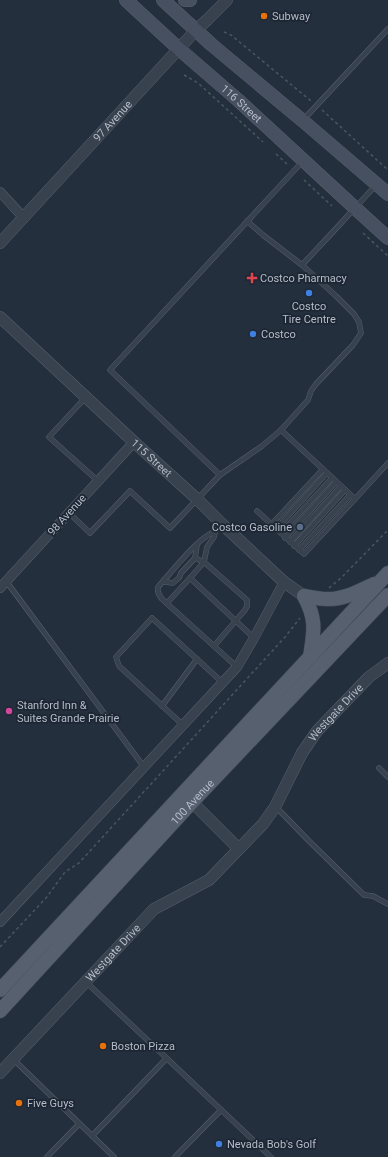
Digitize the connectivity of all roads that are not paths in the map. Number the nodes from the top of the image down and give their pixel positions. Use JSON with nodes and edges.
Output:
{"nodes":[{"id":1,"x":126,"y":0,"type":"edge"},
{"id":2,"x":163,"y":0,"type":"edge"},
{"id":3,"x":184,"y":0,"type":"edge"},
{"id":4,"x":190,"y":0,"type":"edge"},
{"id":5,"x":227,"y":0,"type":"edge"},
{"id":6,"x":388,"y":29,"type":"edge"},
{"id":7,"x":196,"y":30,"type":"junction"},
{"id":8,"x":179,"y":49,"type":"junction"},
{"id":9,"x":303,"y":121,"type":"junction"},
{"id":10,"x":304,"y":160,"type":"junction"},
{"id":11,"x":377,"y":184,"type":"junction"},
{"id":12,"x":0,"y":192,"type":"edge"},
{"id":13,"x":388,"y":194,"type":"edge"},
{"id":14,"x":355,"y":208,"type":"junction"},
{"id":15,"x":24,"y":218,"type":"junction"},
{"id":16,"x":247,"y":221,"type":"junction"},
{"id":17,"x":388,"y":238,"type":"edge"},
{"id":18,"x":0,"y":243,"type":"edge"},
{"id":19,"x":302,"y":265,"type":"junction"},
{"id":20,"x":0,"y":318,"type":"edge"},
{"id":21,"x":86,"y":397,"type":"junction"},
{"id":22,"x":281,"y":430,"type":"junction"},
{"id":23,"x":134,"y":442,"type":"junction"},
{"id":24,"x":388,"y":463,"type":"edge"},
{"id":25,"x":323,"y":469,"type":"junction"},
{"id":26,"x":327,"y":473,"type":"junction"},
{"id":27,"x":220,"y":475,"type":"junction"},
{"id":28,"x":332,"y":478,"type":"junction"},
{"id":29,"x":98,"y":481,"type":"junction"},
{"id":30,"x":336,"y":482,"type":"junction"},
{"id":31,"x":341,"y":486,"type":"junction"},
{"id":32,"x":345,"y":490,"type":"junction"},
{"id":33,"x":350,"y":495,"type":"junction"},
{"id":34,"x":197,"y":499,"type":"junction"},
{"id":35,"x":354,"y":499,"type":"junction"},
{"id":36,"x":257,"y":511,"type":"dead end"},
{"id":37,"x":69,"y":513,"type":"junction"},
{"id":38,"x":271,"y":525,"type":"junction"},
{"id":39,"x":219,"y":528,"type":"junction"},
{"id":40,"x":276,"y":529,"type":"junction"},
{"id":41,"x":281,"y":533,"type":"junction"},
{"id":42,"x":285,"y":538,"type":"junction"},
{"id":43,"x":290,"y":542,"type":"junction"},
{"id":44,"x":196,"y":545,"type":"junction"},
{"id":45,"x":294,"y":546,"type":"junction"},
{"id":46,"x":299,"y":550,"type":"junction"},
{"id":47,"x":195,"y":558,"type":"junction"},
{"id":48,"x":204,"y":562,"type":"junction"},
{"id":49,"x":385,"y":577,"type":"edge"},
{"id":50,"x":190,"y":578,"type":"junction"},
{"id":51,"x":164,"y":580,"type":"junction"},
{"id":52,"x":284,"y":582,"type":"junction"},
{"id":53,"x":3,"y":584,"type":"edge"},
{"id":54,"x":388,"y":595,"type":"edge"},
{"id":55,"x":304,"y":596,"type":"junction"},
{"id":56,"x":167,"y":603,"type":"junction"},
{"id":57,"x":236,"y":621,"type":"junction"},
{"id":58,"x":254,"y":638,"type":"junction"},
{"id":59,"x":214,"y":646,"type":"junction"},
{"id":60,"x":310,"y":657,"type":"junction"},
{"id":61,"x":197,"y":658,"type":"junction"},
{"id":62,"x":388,"y":663,"type":"edge"},
{"id":63,"x":237,"y":667,"type":"junction"},
{"id":64,"x":222,"y":682,"type":"junction"},
{"id":65,"x":162,"y":706,"type":"junction"},
{"id":66,"x":183,"y":725,"type":"junction"},
{"id":67,"x":144,"y":767,"type":"junction"},
{"id":68,"x":379,"y":768,"type":"dead end"},
{"id":69,"x":388,"y":777,"type":"edge"},
{"id":70,"x":192,"y":802,"type":"junction"},
{"id":71,"x":275,"y":807,"type":"junction"},
{"id":72,"x":239,"y":849,"type":"junction"},
{"id":73,"x":388,"y":904,"type":"edge"},
{"id":74,"x":0,"y":922,"type":"edge"},
{"id":75,"x":85,"y":982,"type":"junction"},
{"id":76,"x":0,"y":990,"type":"edge"},
{"id":77,"x":0,"y":1011,"type":"edge"},
{"id":78,"x":13,"y":1059,"type":"junction"},
{"id":79,"x":166,"y":1059,"type":"junction"},
{"id":80,"x":0,"y":1073,"type":"edge"},
{"id":81,"x":221,"y":1110,"type":"junction"},
{"id":82,"x":79,"y":1124,"type":"junction"},
{"id":83,"x":92,"y":1136,"type":"junction"},
{"id":84,"x":47,"y":1157,"type":"edge"},
{"id":85,"x":114,"y":1157,"type":"edge"},
{"id":86,"x":176,"y":1157,"type":"edge"},
{"id":87,"x":271,"y":1157,"type":"edge"}],
"edges":[{"from":1,"to":8,"type":"main road","name":"116 Street"},
{"from":2,"to":7,"type":"main road"},
{"from":3,"to":4,"type":"main road"},
{"from":5,"to":7,"type":"street","name":"97 Avenue"},
{"from":6,"to":9,"type":"lane"},
{"from":7,"to":8,"type":"street","name":"97 Avenue"},
{"from":7,"to":9,"type":"main road"},
{"from":8,"to":10,"type":"main road","name":"116 Street"},
{"from":8,"to":15,"type":"street","name":"97 Avenue"},
{"from":9,"to":11,"type":"main road"},
{"from":10,"to":14,"type":"main road","name":"116 Street"},
{"from":10,"to":16,"type":"lane"},
{"from":11,"to":13,"type":"main road"},
{"from":11,"to":14,"type":"lane"},
{"from":12,"to":15,"type":"street"},
{"from":14,"to":17,"type":"main road","name":"116 Street"},
{"from":14,"to":19,"type":"lane"},
{"from":15,"to":18,"type":"street","name":"97 Avenue"},
{"from":16,"to":19,"type":"lane"},
{"from":16,"to":27,"type":"lane"},
{"from":19,"to":22,"type":"lane"},
{"from":20,"to":21,"type":"street","name":"115 Street"},
{"from":21,"to":23,"type":"street","name":"115 Street"},
{"from":21,"to":29,"type":"lane"},
{"from":22,"to":25,"type":"lane"},
{"from":22,"to":27,"type":"lane"},
{"from":23,"to":29,"type":"street","name":"98 Avenue"},
{"from":23,"to":34,"type":"street","name":"115 Street"},
{"from":24,"to":35,"type":"lane"},
{"from":25,"to":26,"type":"lane"},
{"from":25,"to":38,"type":"lane"},
{"from":26,"to":28,"type":"lane"},
{"from":26,"to":40,"type":"lane"},
{"from":27,"to":34,"type":"lane"},
{"from":28,"to":30,"type":"lane"},
{"from":28,"to":41,"type":"lane"},
{"from":29,"to":37,"type":"street","name":"98 Avenue"},
{"from":30,"to":31,"type":"lane"},
{"from":30,"to":42,"type":"lane"},
{"from":31,"to":32,"type":"lane"},
{"from":31,"to":43,"type":"lane"},
{"from":32,"to":33,"type":"lane"},
{"from":32,"to":45,"type":"lane"},
{"from":33,"to":35,"type":"lane"},
{"from":33,"to":46,"type":"lane"},
{"from":34,"to":37,"type":"lane"},
{"from":34,"to":39,"type":"street","name":"115 Street"},
{"from":35,"to":46,"type":"lane"},
{"from":36,"to":38,"type":"lane"},
{"from":37,"to":53,"type":"street","name":"98 Avenue"},
{"from":38,"to":40,"type":"lane"},
{"from":39,"to":44,"type":"lane"},
{"from":39,"to":48,"type":"lane"},
{"from":39,"to":52,"type":"street","name":"115 Street"},
{"from":40,"to":41,"type":"lane"},
{"from":41,"to":42,"type":"lane"},
{"from":42,"to":43,"type":"lane"},
{"from":43,"to":45,"type":"lane"},
{"from":44,"to":47,"type":"lane"},
{"from":44,"to":51,"type":"lane"},
{"from":45,"to":46,"type":"lane"},
{"from":47,"to":48,"type":"lane"},
{"from":47,"to":51,"type":"lane"},
{"from":48,"to":50,"type":"lane"},
{"from":48,"to":57,"type":"lane"},
{"from":49,"to":55,"type":"main road"},
{"from":49,"to":60,"type":"main road","name":"100 Avenue"},
{"from":50,"to":56,"type":"lane"},
{"from":50,"to":57,"type":"lane"},
{"from":51,"to":56,"type":"lane"},
{"from":52,"to":55,"type":"street","name":"115 Street"},
{"from":52,"to":58,"type":"street"},
{"from":53,"to":67,"type":"lane"},
{"from":54,"to":70,"type":"main road","name":"100 Avenue"},
{"from":55,"to":60,"type":"main road"},
{"from":56,"to":59,"type":"lane"},
{"from":57,"to":58,"type":"lane"},
{"from":57,"to":59,"type":"lane"},
{"from":58,"to":63,"type":"street"},
{"from":59,"to":63,"type":"lane"},
{"from":60,"to":76,"type":"main road","name":"100 Avenue"},
{"from":61,"to":64,"type":"lane"},
{"from":61,"to":65,"type":"lane"},
{"from":61,"to":65,"type":"lane"},
{"from":62,"to":71,"type":"street","name":"Westgate Drive"},
{"from":63,"to":64,"type":"street"},
{"from":64,"to":66,"type":"street"},
{"from":65,"to":66,"type":"lane"},
{"from":66,"to":67,"type":"street"},
{"from":67,"to":74,"type":"street"},
{"from":68,"to":69,"type":"lane"},
{"from":70,"to":72,"type":"street"},
{"from":70,"to":77,"type":"main road","name":"100 Avenue"},
{"from":71,"to":72,"type":"street","name":"Westgate Drive"},
{"from":71,"to":73,"type":"lane"},
{"from":72,"to":75,"type":"street","name":"Westgate Drive"},
{"from":75,"to":78,"type":"street","name":"Westgate Drive"},
{"from":75,"to":79,"type":"lane"},
{"from":78,"to":80,"type":"street","name":"Westgate Drive"},
{"from":78,"to":82,"type":"lane"},
{"from":79,"to":81,"type":"lane"},
{"from":79,"to":83,"type":"lane"},
{"from":81,"to":86,"type":"lane"},
{"from":81,"to":87,"type":"lane"},
{"from":82,"to":83,"type":"lane"},
{"from":82,"to":84,"type":"lane"},
{"from":83,"to":85,"type":"lane"}]}
